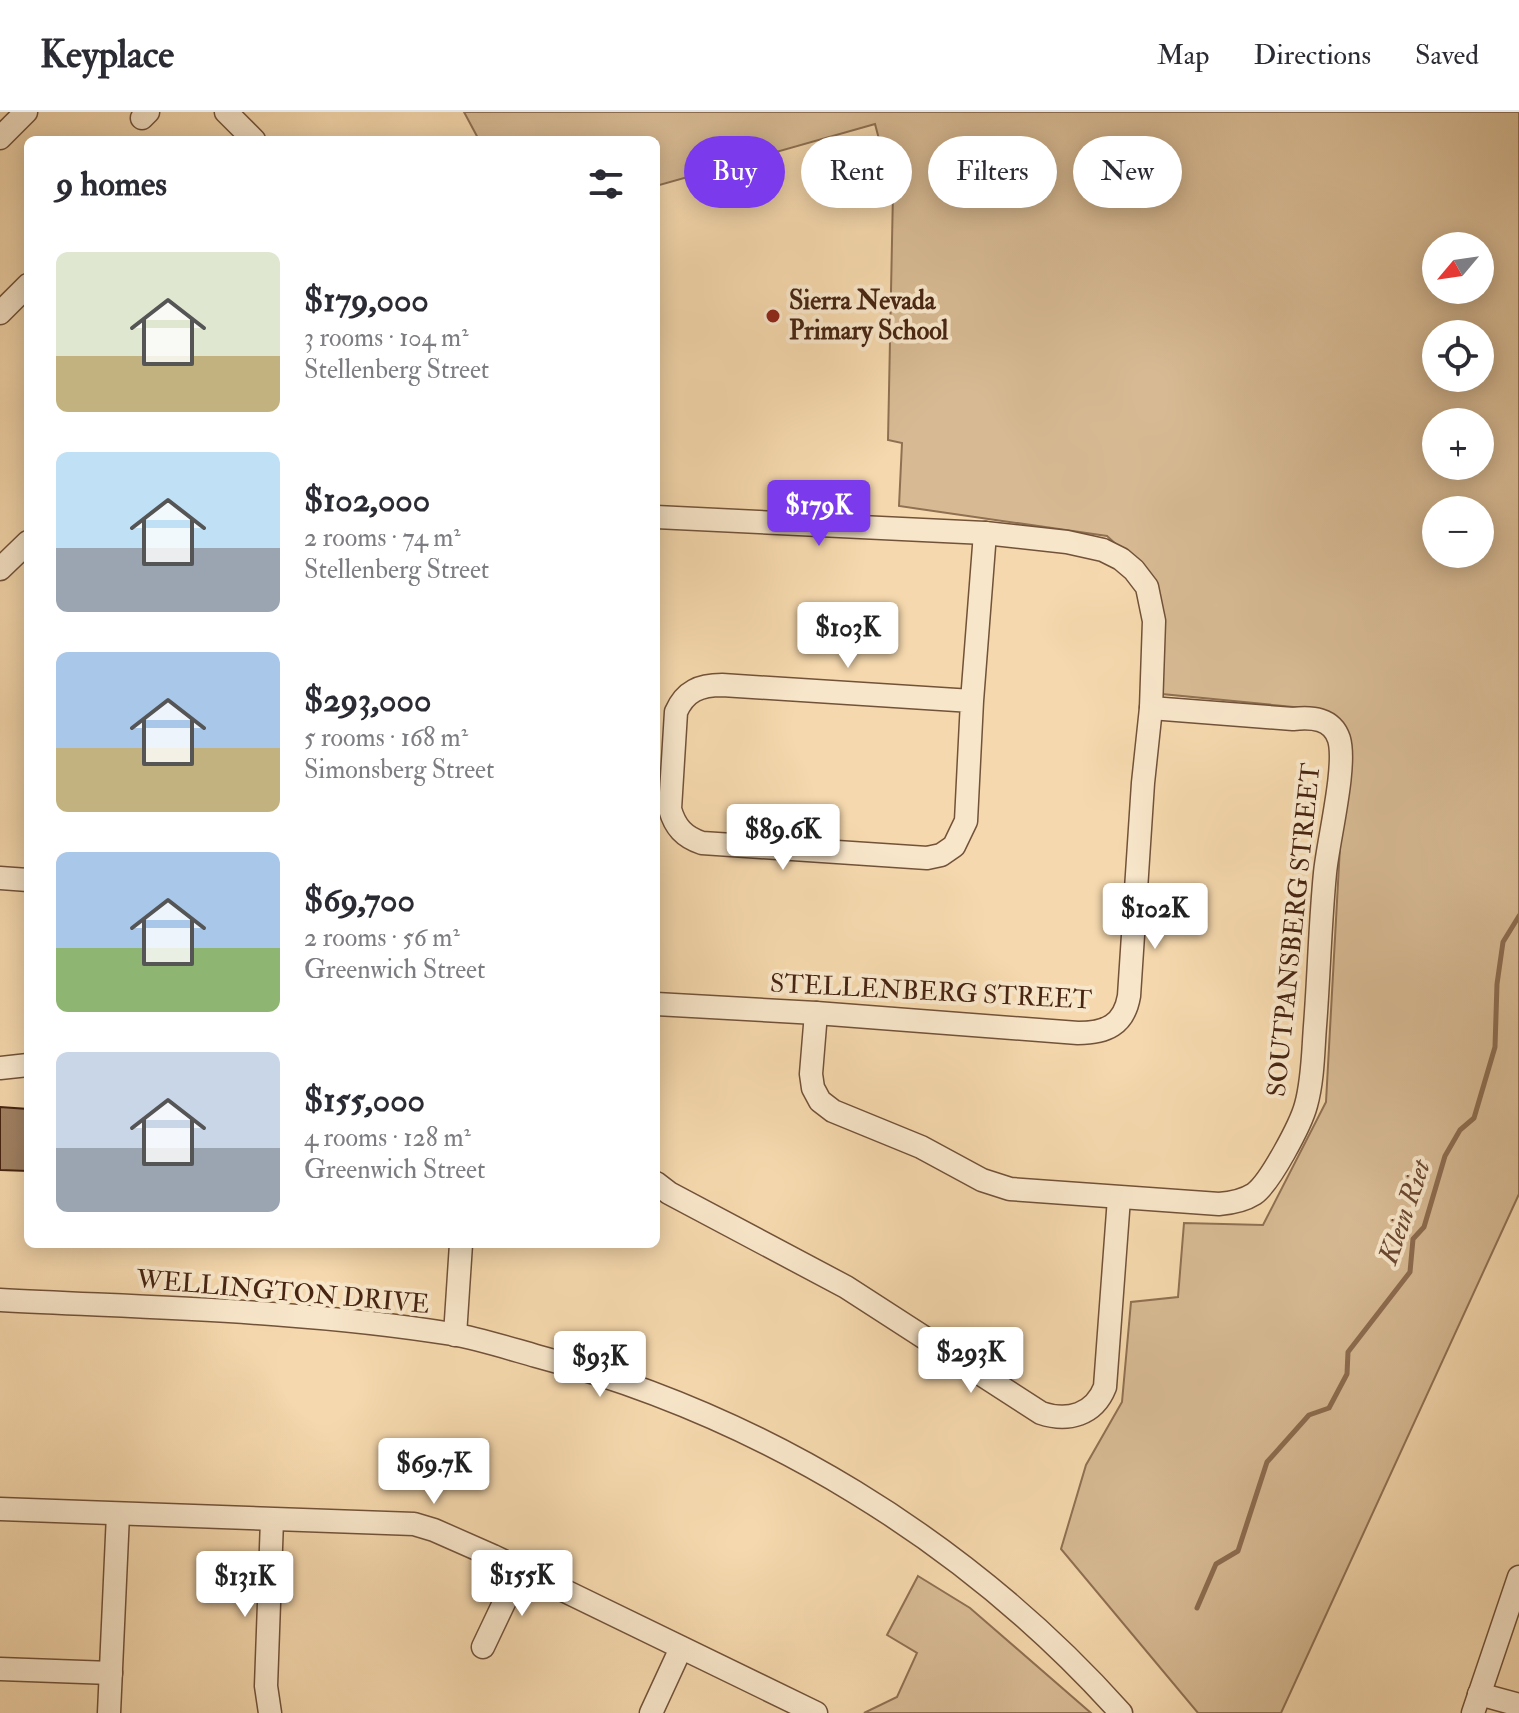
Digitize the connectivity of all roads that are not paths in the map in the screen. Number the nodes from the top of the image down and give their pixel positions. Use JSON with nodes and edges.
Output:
{"nodes":[{"id":1,"x":26,"y":112,"type":"edge"},
{"id":2,"x":226,"y":112,"type":"edge"},
{"id":3,"x":243,"y":136,"type":"edge"},
{"id":4,"x":0,"y":138,"type":"edge"},
{"id":5,"x":24,"y":289,"type":"edge"},
{"id":6,"x":0,"y":313,"type":"edge"},
{"id":7,"x":660,"y":517,"type":"edge"},
{"id":8,"x":985,"y":533,"type":"junction"},
{"id":9,"x":24,"y":546,"type":"edge"},
{"id":10,"x":0,"y":569,"type":"edge"},
{"id":11,"x":972,"y":701,"type":"junction"},
{"id":12,"x":1151,"y":708,"type":"junction"},
{"id":13,"x":0,"y":878,"type":"edge"},
{"id":14,"x":24,"y":880,"type":"edge"},
{"id":15,"x":660,"y":1004,"type":"edge"},
{"id":16,"x":816,"y":1013,"type":"junction"},
{"id":17,"x":24,"y":1067,"type":"edge"},
{"id":18,"x":0,"y":1068,"type":"edge"},
{"id":19,"x":660,"y":1186,"type":"edge"},
{"id":20,"x":1119,"y":1198,"type":"junction"},
{"id":21,"x":461,"y":1248,"type":"edge"},
{"id":22,"x":0,"y":1300,"type":"edge"},
{"id":23,"x":455,"y":1335,"type":"junction"},
{"id":24,"x":0,"y":1509,"type":"edge"},
{"id":25,"x":118,"y":1514,"type":"junction"},
{"id":26,"x":272,"y":1520,"type":"junction"},
{"id":27,"x":520,"y":1569,"type":"junction"},
{"id":28,"x":1519,"y":1577,"type":"edge"},
{"id":29,"x":483,"y":1647,"type":"dead end"},
{"id":30,"x":681,"y":1648,"type":"junction"},
{"id":31,"x":0,"y":1669,"type":"edge"},
{"id":32,"x":111,"y":1673,"type":"junction"},
{"id":33,"x":1476,"y":1704,"type":"edge"},
{"id":34,"x":1519,"y":1705,"type":"edge"},
{"id":35,"x":109,"y":1713,"type":"edge"},
{"id":36,"x":270,"y":1713,"type":"edge"},
{"id":37,"x":651,"y":1713,"type":"edge"},
{"id":38,"x":816,"y":1713,"type":"edge"},
{"id":39,"x":1121,"y":1713,"type":"edge"}],
"edges":[{"from":1,"to":4,"type":"street"},
{"from":2,"to":3,"type":"street"},
{"from":5,"to":6,"type":"street"},
{"from":7,"to":8,"type":"street","name":"STELLENBERG STREET"},
{"from":8,"to":11,"type":"street"},
{"from":8,"to":12,"type":"street","name":"STELLENBERG STREET"},
{"from":9,"to":10,"type":"street"},
{"from":11,"to":11,"type":"street"},
{"from":12,"to":16,"type":"street","name":"STELLENBERG STREET"},
{"from":12,"to":20,"type":"street","name":"SOUTPANSBERG STREET"},
{"from":13,"to":14,"type":"street"},
{"from":15,"to":16,"type":"street","name":"STELLENBERG STREET"},
{"from":16,"to":20,"type":"street","name":"SOUTPANSBERG STREET"},
{"from":17,"to":18,"type":"street"},
{"from":19,"to":20,"type":"street"},
{"from":21,"to":23,"type":"street"},
{"from":22,"to":23,"type":"street","name":"WELLINGTON DRIVE"},
{"from":23,"to":39,"type":"street","name":"WELLINGTON DRIVE"},
{"from":24,"to":25,"type":"street"},
{"from":25,"to":26,"type":"street"},
{"from":25,"to":32,"type":"street"},
{"from":26,"to":27,"type":"street"},
{"from":26,"to":36,"type":"street"},
{"from":27,"to":29,"type":"street"},
{"from":27,"to":30,"type":"street"},
{"from":28,"to":33,"type":"street"},
{"from":30,"to":37,"type":"street"},
{"from":30,"to":38,"type":"street"},
{"from":31,"to":32,"type":"street"},
{"from":32,"to":35,"type":"street"},
{"from":33,"to":34,"type":"street"}]}
